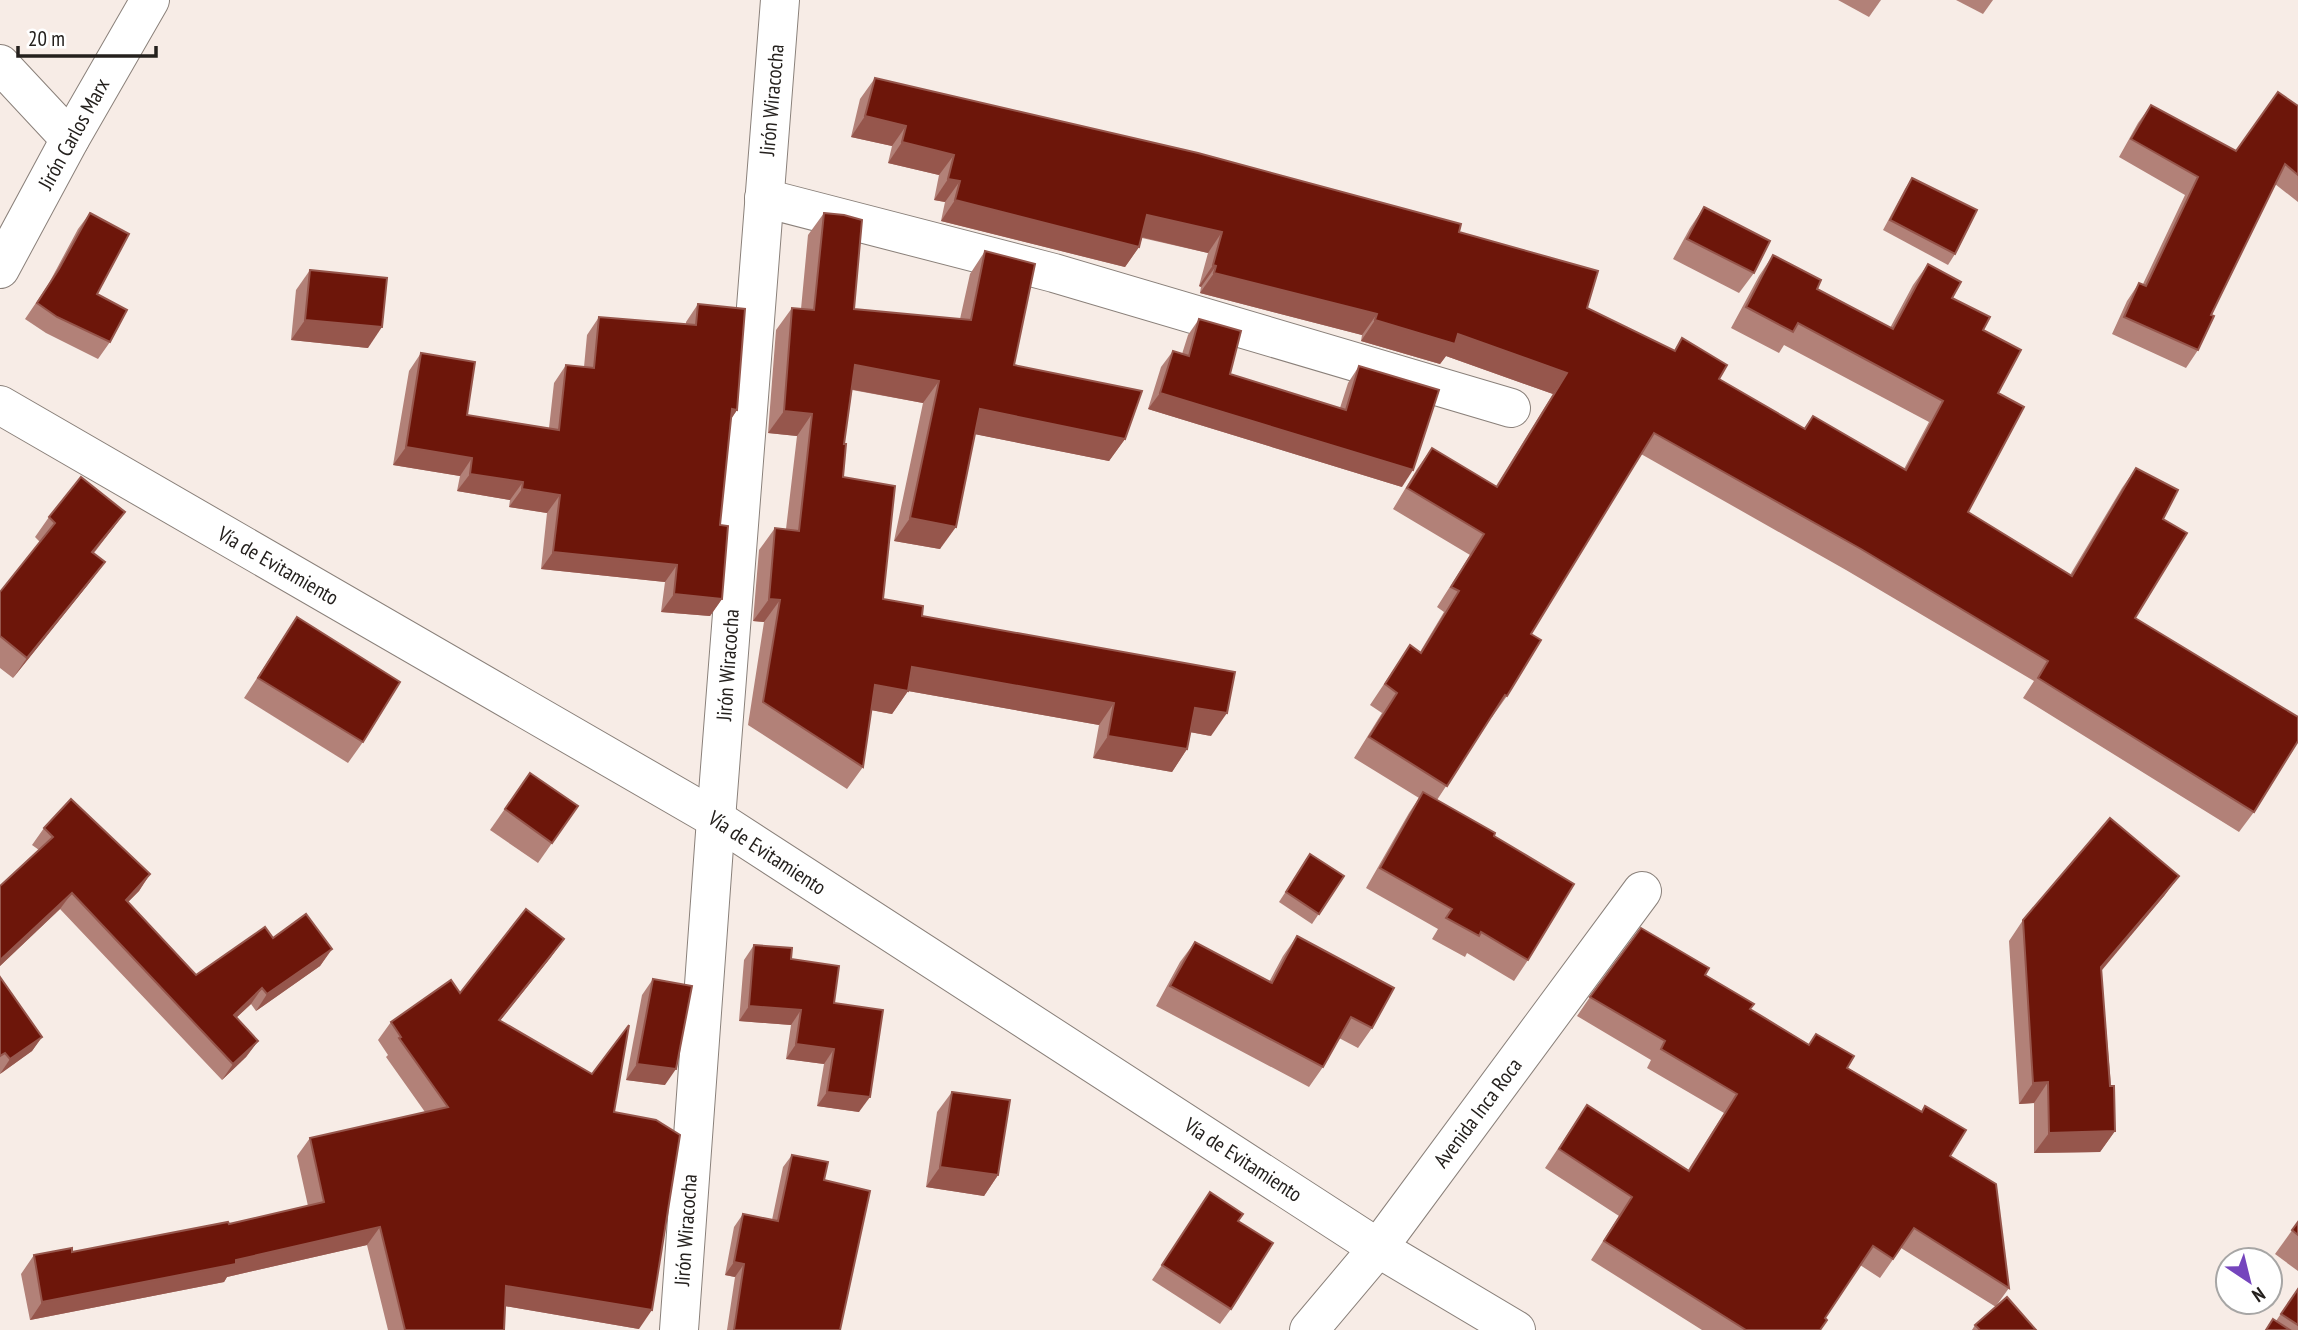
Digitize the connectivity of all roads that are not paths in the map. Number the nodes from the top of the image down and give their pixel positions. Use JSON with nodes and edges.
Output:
{"nodes":[{"id":1,"x":150,"y":0,"type":"edge"},
{"id":2,"x":780,"y":0,"type":"edge"},
{"id":3,"x":0,"y":64,"type":"edge"},
{"id":4,"x":69,"y":139,"type":"junction"},
{"id":5,"x":764,"y":198,"type":"junction"},
{"id":6,"x":0,"y":269,"type":"edge"},
{"id":7,"x":0,"y":405,"type":"edge"},
{"id":8,"x":1511,"y":408,"type":"dead end"},
{"id":9,"x":716,"y":819,"type":"junction"},
{"id":10,"x":1642,"y":891,"type":"dead end"},
{"id":11,"x":1378,"y":1248,"type":"junction"},
{"id":12,"x":679,"y":1330,"type":"edge"},
{"id":13,"x":1309,"y":1330,"type":"edge"},
{"id":14,"x":1516,"y":1330,"type":"edge"}],
"edges":[{"from":1,"to":4,"type":"main road","name":"Jirón Carlos Marx"},
{"from":2,"to":5,"type":"main road","name":"Jirón Wiracocha"},
{"from":3,"to":4,"type":"main road"},
{"from":4,"to":6,"type":"main road","name":"Jirón Carlos Marx"},
{"from":5,"to":8,"type":"main road"},
{"from":5,"to":9,"type":"main road","name":"Jirón Wiracocha"},
{"from":7,"to":9,"type":"main road","name":"Vía de Evitamiento"},
{"from":9,"to":11,"type":"main road","name":"Vía de Evitamiento"},
{"from":9,"to":12,"type":"main road","name":"Jirón Wiracocha"},
{"from":10,"to":11,"type":"main road","name":"Avenida Inca Roca"},
{"from":11,"to":13,"type":"main road","name":"Avenida Inca Roca"},
{"from":11,"to":14,"type":"main road","name":"Vía de Evitamiento"}]}
